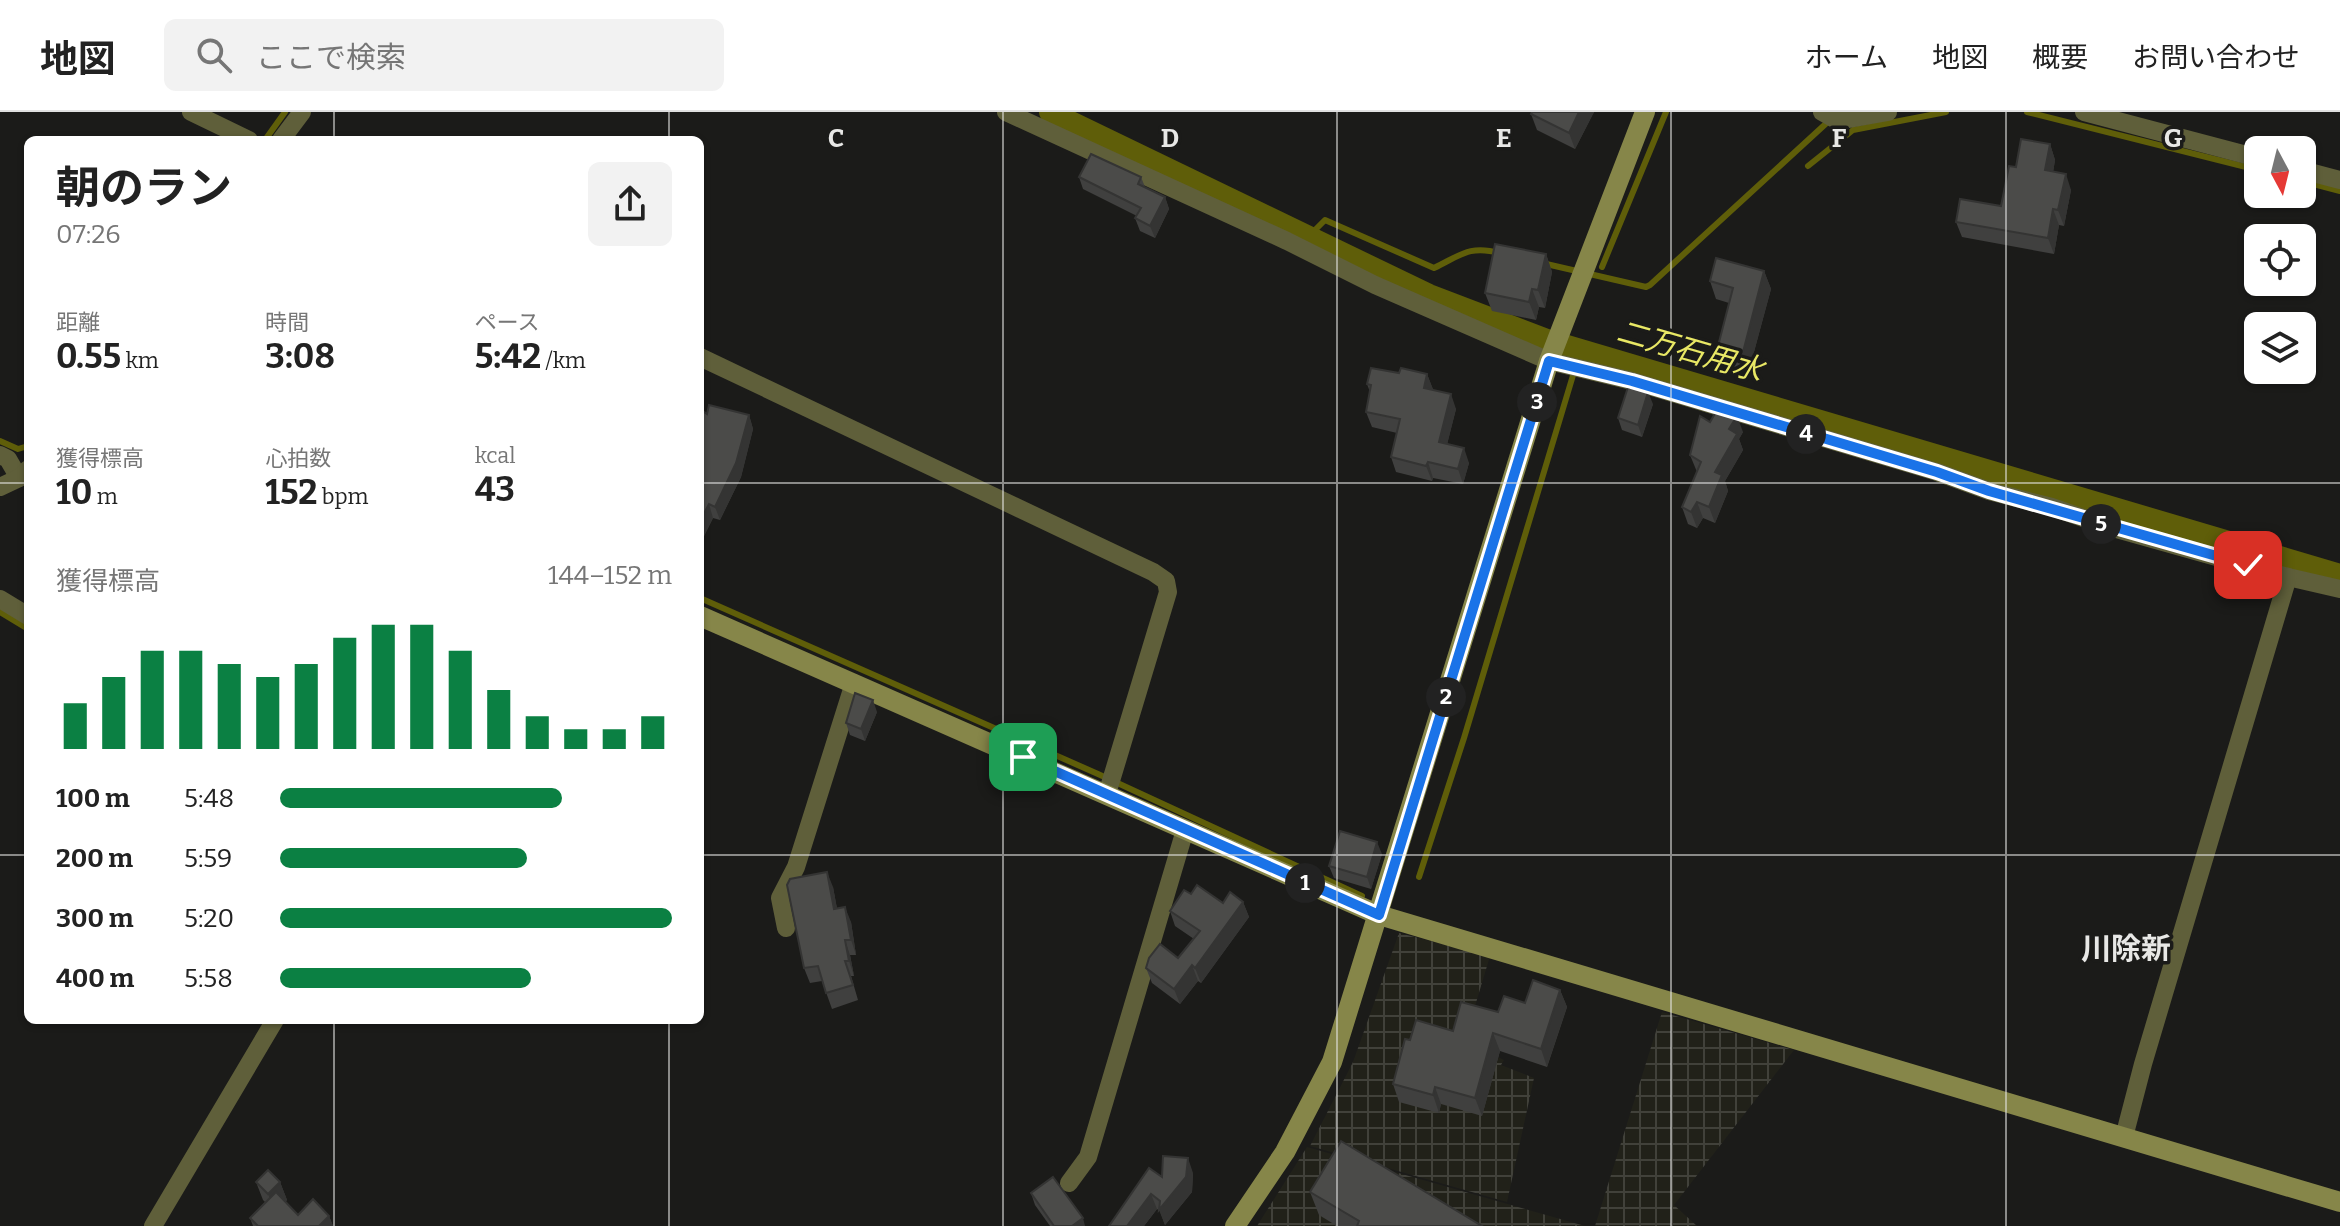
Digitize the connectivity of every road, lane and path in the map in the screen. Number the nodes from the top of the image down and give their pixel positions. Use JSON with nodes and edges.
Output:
{"nodes":[{"id":1,"x":191,"y":112,"type":"edge"},
{"id":2,"x":302,"y":112,"type":"edge"},
{"id":3,"x":1006,"y":112,"type":"edge"},
{"id":4,"x":1645,"y":112,"type":"edge"},
{"id":5,"x":1822,"y":112,"type":"edge"},
{"id":6,"x":1888,"y":112,"type":"edge"},
{"id":7,"x":2084,"y":112,"type":"edge"},
{"id":8,"x":241,"y":136,"type":"edge"},
{"id":9,"x":284,"y":136,"type":"edge"},
{"id":10,"x":2244,"y":154,"type":"edge"},
{"id":11,"x":2316,"y":174,"type":"edge"},
{"id":12,"x":2340,"y":180,"type":"edge"},
{"id":13,"x":704,"y":359,"type":"edge"},
{"id":14,"x":1549,"y":361,"type":"junction"},
{"id":15,"x":0,"y":455,"type":"edge"},
{"id":16,"x":24,"y":474,"type":"edge"},
{"id":17,"x":0,"y":487,"type":"edge"},
{"id":18,"x":2288,"y":577,"type":"junction"},
{"id":19,"x":2340,"y":589,"type":"edge"},
{"id":20,"x":0,"y":599,"type":"edge"},
{"id":21,"x":24,"y":614,"type":"edge"},
{"id":22,"x":704,"y":618,"type":"edge"},
{"id":23,"x":854,"y":683,"type":"junction"},
{"id":24,"x":1107,"y":794,"type":"junction"},
{"id":25,"x":1185,"y":830,"type":"junction"},
{"id":26,"x":1379,"y":915,"type":"junction"},
{"id":27,"x":786,"y":928,"type":"dead end"},
{"id":28,"x":273,"y":1024,"type":"edge"},
{"id":29,"x":2124,"y":1137,"type":"junction"},
{"id":30,"x":1069,"y":1183,"type":"dead end"},
{"id":31,"x":2340,"y":1202,"type":"edge"},
{"id":32,"x":153,"y":1226,"type":"edge"},
{"id":33,"x":1235,"y":1226,"type":"edge"}],
"edges":[{"from":1,"to":8,"type":"street"},
{"from":2,"to":9,"type":"street"},
{"from":3,"to":14,"type":"street"},
{"from":4,"to":14,"type":"street"},
{"from":5,"to":6,"type":"street"},
{"from":7,"to":10,"type":"street"},
{"from":11,"to":12,"type":"street"},
{"from":13,"to":24,"type":"street"},
{"from":14,"to":18,"type":"street"},
{"from":14,"to":26,"type":"street"},
{"from":15,"to":16,"type":"street"},
{"from":16,"to":17,"type":"street"},
{"from":18,"to":19,"type":"street"},
{"from":18,"to":29,"type":"street"},
{"from":20,"to":21,"type":"street"},
{"from":22,"to":23,"type":"street"},
{"from":23,"to":24,"type":"street"},
{"from":23,"to":27,"type":"street"},
{"from":24,"to":25,"type":"street"},
{"from":25,"to":26,"type":"street"},
{"from":25,"to":30,"type":"street"},
{"from":26,"to":29,"type":"street"},
{"from":26,"to":33,"type":"street"},
{"from":28,"to":32,"type":"street"},
{"from":29,"to":31,"type":"street"}]}
